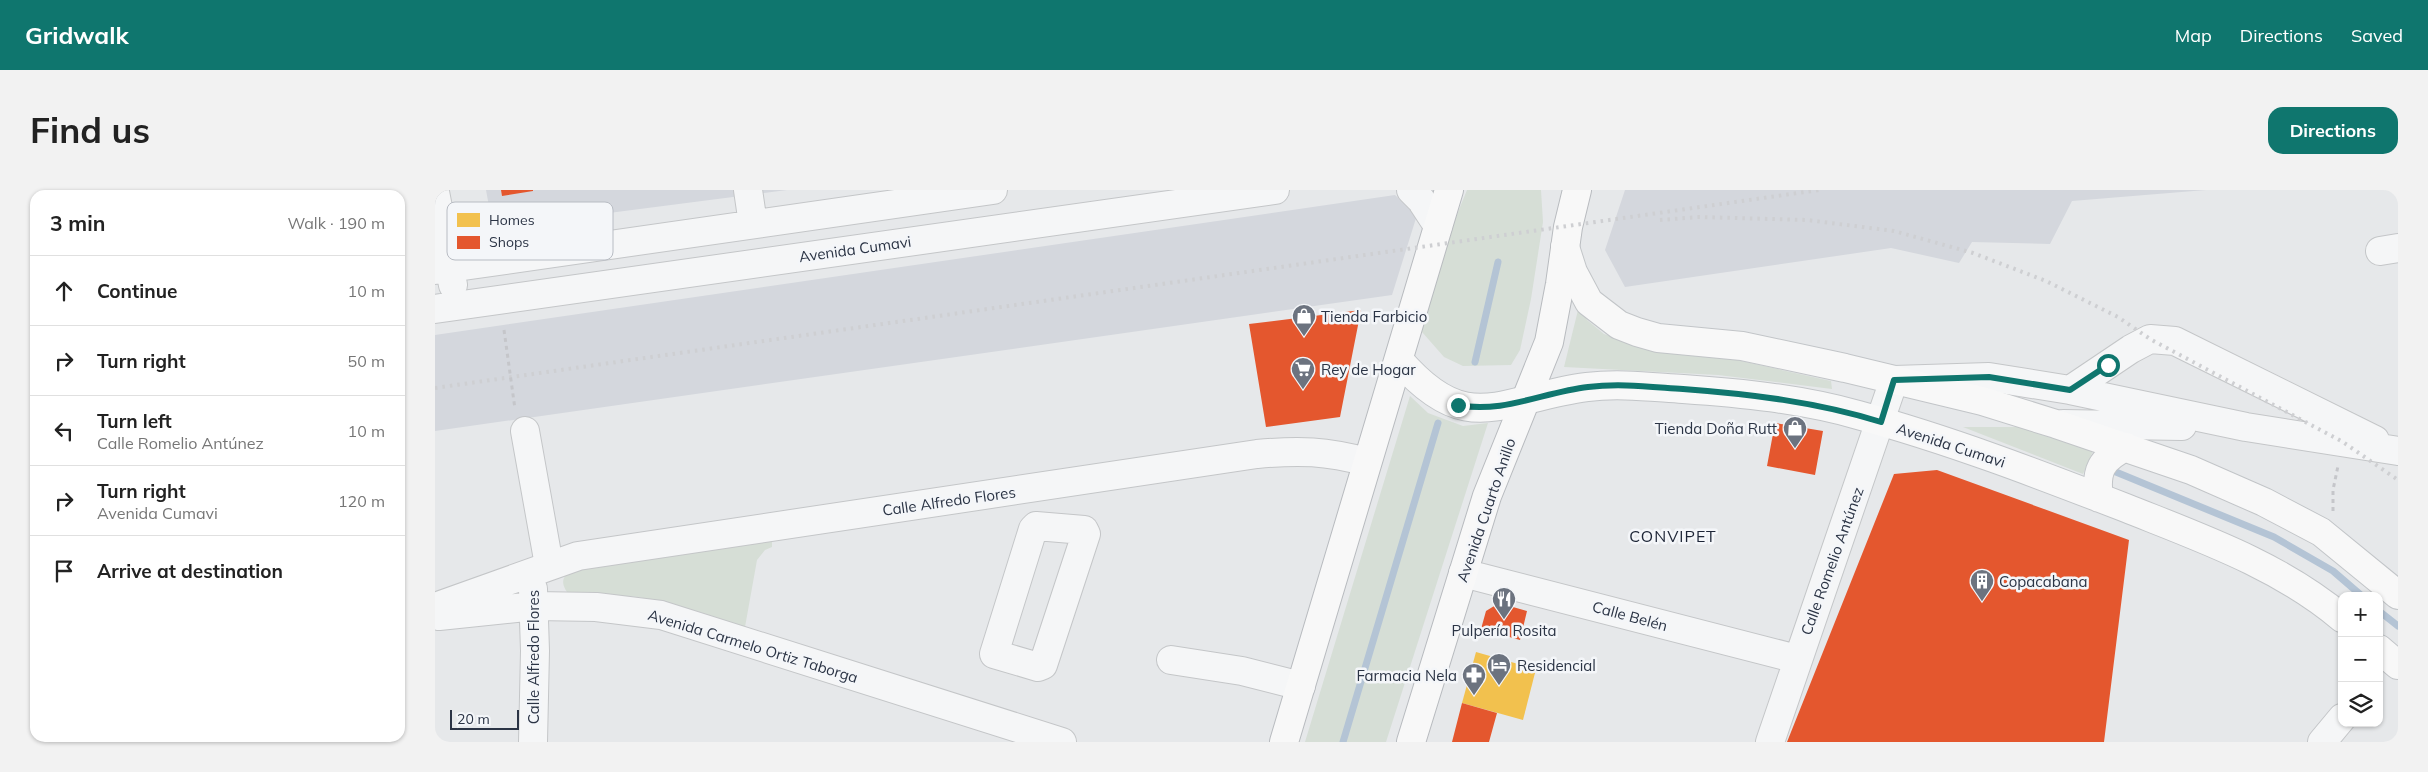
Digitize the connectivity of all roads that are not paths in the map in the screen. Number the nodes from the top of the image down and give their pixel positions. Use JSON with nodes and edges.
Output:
{"nodes":[{"id":1,"x":748,"y":190,"type":"edge"},
{"id":2,"x":993,"y":190,"type":"edge"},
{"id":3,"x":1275,"y":190,"type":"edge"},
{"id":4,"x":1411,"y":190,"type":"edge"},
{"id":5,"x":1449,"y":190,"type":"edge"},
{"id":6,"x":1577,"y":190,"type":"edge"},
{"id":7,"x":435,"y":192,"type":"edge"},
{"id":8,"x":1183,"y":198,"type":"edge"},
{"id":9,"x":753,"y":224,"type":"junction"},
{"id":10,"x":1438,"y":226,"type":"junction"},
{"id":11,"x":639,"y":241,"type":"junction"},
{"id":12,"x":613,"y":245,"type":"edge"},
{"id":13,"x":1565,"y":247,"type":"junction"},
{"id":14,"x":505,"y":260,"type":"edge"},
{"id":15,"x":442,"y":269,"type":"edge"},
{"id":16,"x":644,"y":278,"type":"junction"},
{"id":17,"x":446,"y":307,"type":"edge"},
{"id":18,"x":1399,"y":360,"type":"junction"},
{"id":19,"x":1894,"y":380,"type":"junction"},
{"id":20,"x":2070,"y":390,"type":"junction"},
{"id":21,"x":1527,"y":399,"type":"junction"},
{"id":22,"x":520,"y":420,"type":"road end"},
{"id":23,"x":1881,"y":422,"type":"junction"},
{"id":24,"x":2056,"y":424,"type":"junction"},
{"id":25,"x":2246,"y":427,"type":"junction"},
{"id":26,"x":2125,"y":447,"type":"junction"},
{"id":27,"x":2396,"y":451,"type":"edge"},
{"id":28,"x":1367,"y":462,"type":"junction"},
{"id":29,"x":1073,"y":483,"type":"junction"},
{"id":30,"x":2099,"y":498,"type":"junction"},
{"id":31,"x":1062,"y":528,"type":"junction"},
{"id":32,"x":540,"y":568,"type":"junction"},
{"id":33,"x":1463,"y":573,"type":"junction"},
{"id":34,"x":2398,"y":595,"type":"edge"},
{"id":35,"x":535,"y":606,"type":"junction"},
{"id":36,"x":435,"y":607,"type":"edge"},
{"id":37,"x":2338,"y":615,"type":"edge"},
{"id":38,"x":435,"y":617,"type":"edge"},
{"id":39,"x":1797,"y":659,"type":"junction"},
{"id":40,"x":1171,"y":660,"type":"dead end"},
{"id":41,"x":1301,"y":686,"type":"junction"},
{"id":42,"x":2338,"y":723,"type":"edge"},
{"id":43,"x":533,"y":742,"type":"edge"},
{"id":44,"x":1062,"y":742,"type":"edge"},
{"id":45,"x":1284,"y":742,"type":"edge"},
{"id":46,"x":1411,"y":742,"type":"edge"},
{"id":47,"x":1769,"y":742,"type":"edge"},
{"id":48,"x":2323,"y":742,"type":"edge"}],
"edges":[{"from":1,"to":9,"type":"street"},
{"from":2,"to":9,"type":"street"},
{"from":3,"to":8,"type":"street","name":"Avenida Cumavi"},
{"from":4,"to":10,"type":"street"},
{"from":5,"to":10,"type":"main road"},
{"from":6,"to":13,"type":"main road","name":"Avenida Cuarto Anillo"},
{"from":7,"to":15,"type":"street"},
{"from":8,"to":16,"type":"street","name":"Avenida Cumavi"},
{"from":9,"to":11,"type":"street"},
{"from":10,"to":18,"type":"main road"},
{"from":11,"to":12,"type":"street"},
{"from":11,"to":16,"type":"street"},
{"from":13,"to":19,"type":"main road"},
{"from":13,"to":21,"type":"main road","name":"Avenida Cuarto Anillo"},
{"from":14,"to":15,"type":"street"},
{"from":15,"to":17,"type":"street"},
{"from":16,"to":17,"type":"street","name":"Avenida Cumavi"},
{"from":18,"to":21,"type":"main road","name":"Avenida Cumavi"},
{"from":18,"to":28,"type":"main road"},
{"from":19,"to":20,"type":"street"},
{"from":19,"to":23,"type":"street","name":"Calle Romelio Antúnez"},
{"from":19,"to":24,"type":"main road"},
{"from":20,"to":25,"type":"street"},
{"from":20,"to":27,"type":"street"},
{"from":21,"to":23,"type":"main road","name":"Avenida Cumavi"},
{"from":21,"to":33,"type":"main road","name":"Avenida Cuarto Anillo"},
{"from":22,"to":32,"type":"street"},
{"from":23,"to":30,"type":"main road","name":"Avenida Cumavi"},
{"from":23,"to":39,"type":"street","name":"Calle Romelio Antúnez"},
{"from":24,"to":25,"type":"street"},
{"from":24,"to":26,"type":"main road"},
{"from":25,"to":27,"type":"street"},
{"from":26,"to":30,"type":"main road"},
{"from":26,"to":34,"type":"main road"},
{"from":28,"to":29,"type":"street","name":"Calle Alfredo Flores"},
{"from":28,"to":41,"type":"main road"},
{"from":29,"to":31,"type":"street"},
{"from":29,"to":32,"type":"street","name":"Calle Alfredo Flores"},
{"from":30,"to":37,"type":"main road","name":"Avenida Cumavi"},
{"from":31,"to":31,"type":"street"},
{"from":32,"to":35,"type":"street","name":"Calle Alfredo Flores"},
{"from":32,"to":36,"type":"street","name":"Calle Alfredo Flores"},
{"from":33,"to":39,"type":"street","name":"Calle Belén"},
{"from":33,"to":46,"type":"main road","name":"Avenida Cuarto Anillo"},
{"from":35,"to":38,"type":"street","name":"Avenida Carmelo Ortiz Taborga"},
{"from":35,"to":43,"type":"street","name":"Calle Alfredo Flores"},
{"from":35,"to":44,"type":"street","name":"Avenida Carmelo Ortiz Taborga"},
{"from":39,"to":47,"type":"street","name":"Calle Romelio Antúnez"},
{"from":40,"to":41,"type":"street"},
{"from":41,"to":45,"type":"main road"},
{"from":42,"to":48,"type":"street"}]}
